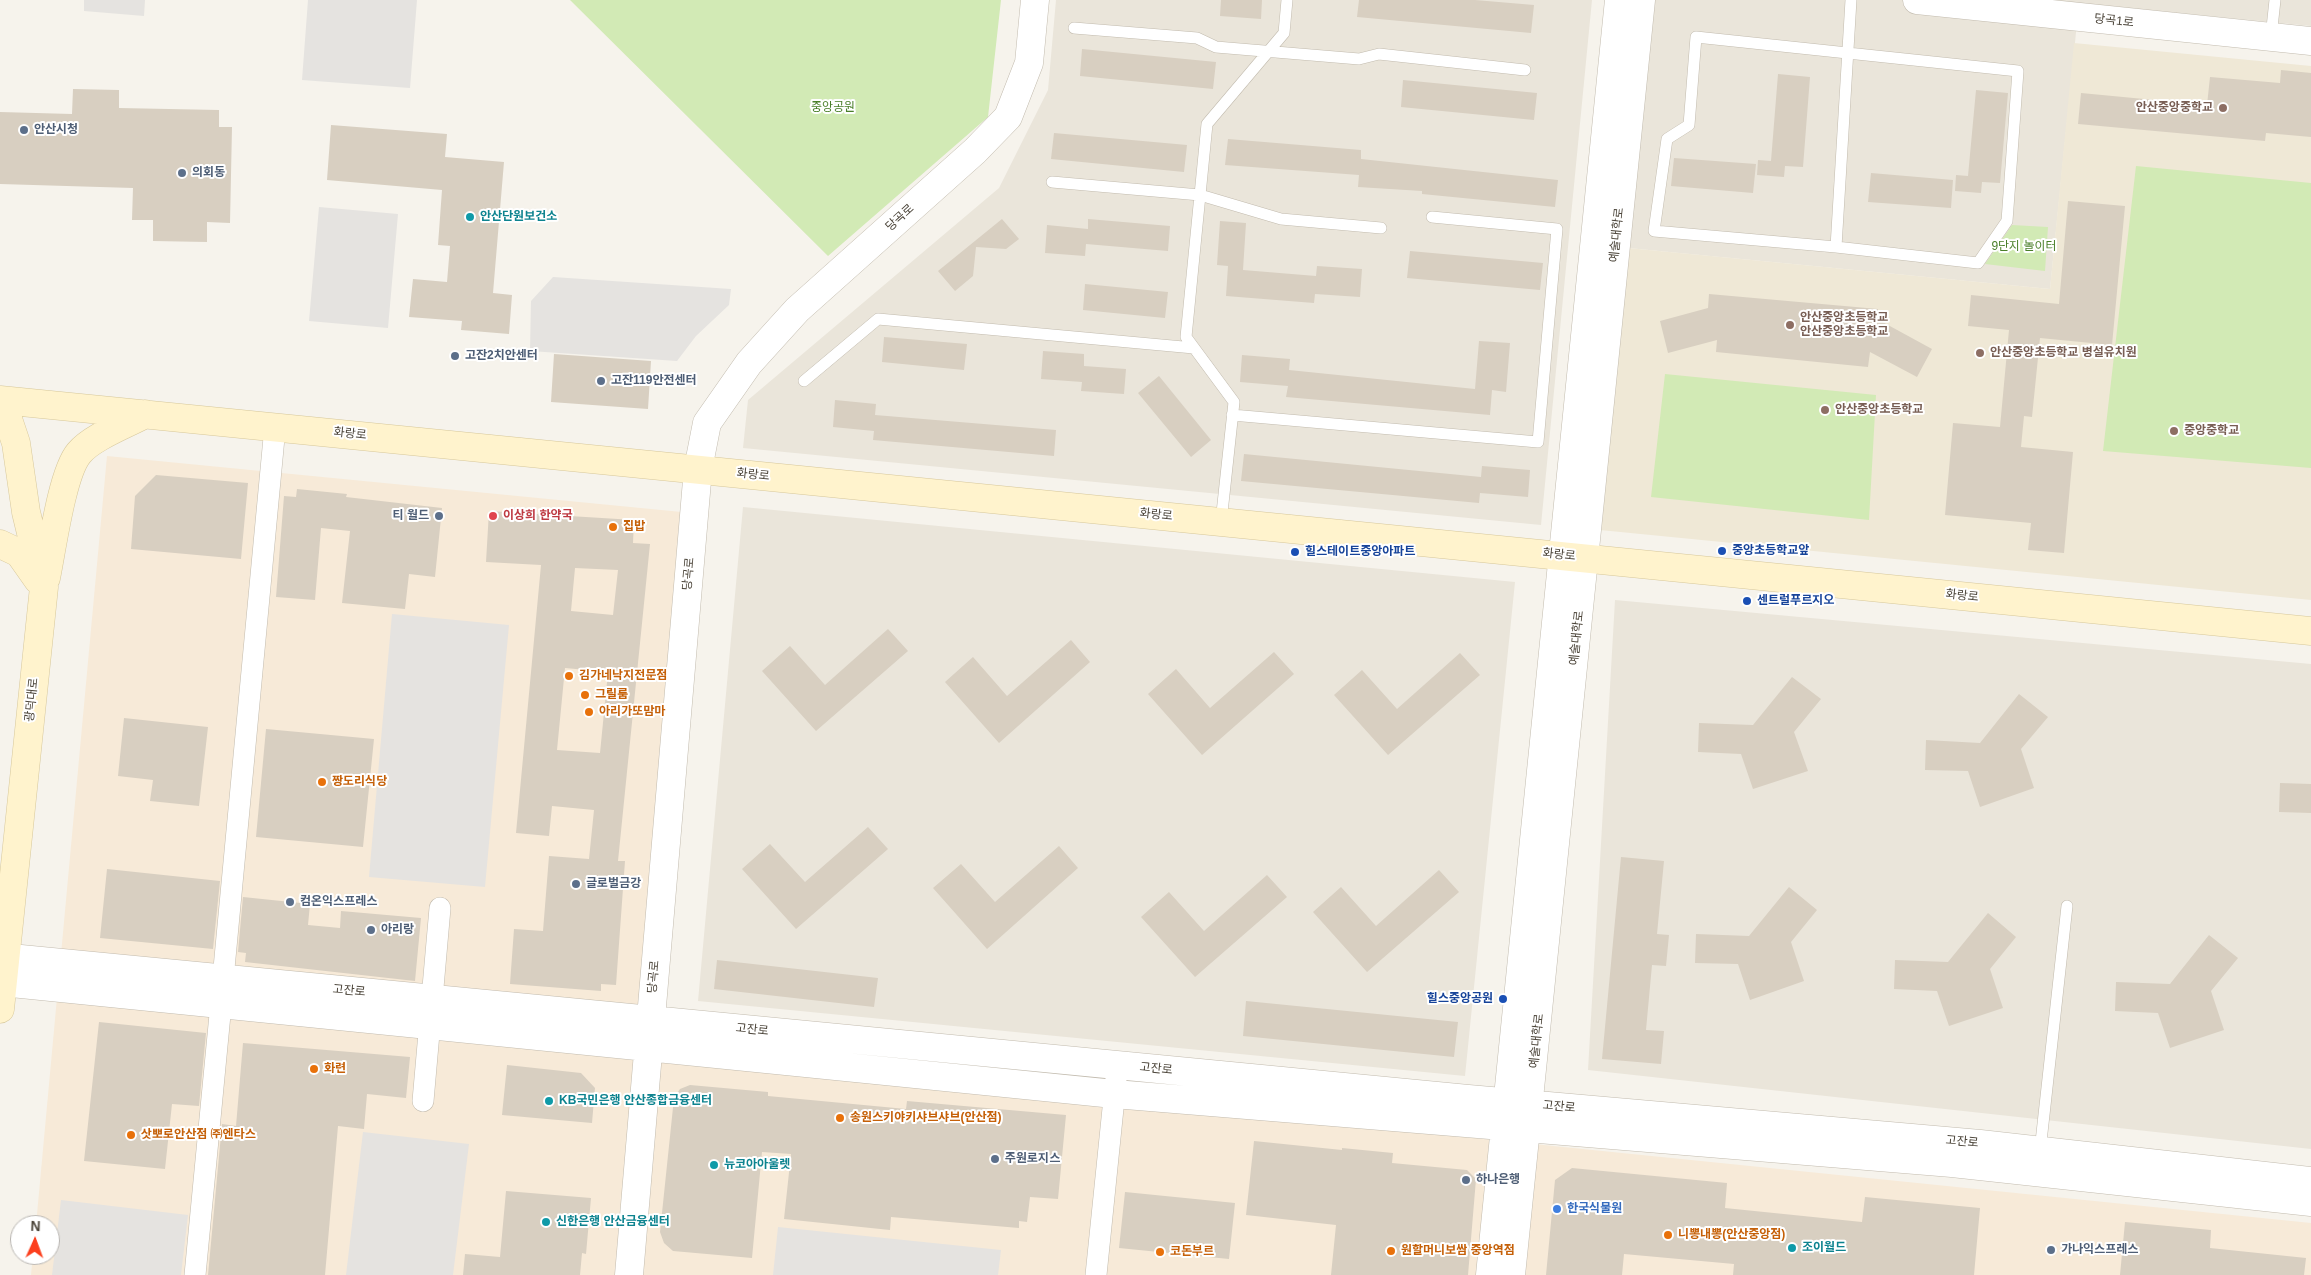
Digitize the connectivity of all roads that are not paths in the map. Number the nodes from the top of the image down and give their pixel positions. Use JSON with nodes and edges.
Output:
{"nodes":[{"id":1,"x":1035,"y":0,"type":"edge"},
{"id":2,"x":1287,"y":0,"type":"edge"},
{"id":3,"x":1620,"y":0,"type":"edge"},
{"id":4,"x":1641,"y":0,"type":"edge"},
{"id":5,"x":1851,"y":0,"type":"edge"},
{"id":6,"x":1917,"y":0,"type":"edge"},
{"id":7,"x":2275,"y":0,"type":"edge"},
{"id":8,"x":1074,"y":28,"type":"dead end"},
{"id":9,"x":2271,"y":37,"type":"junction"},
{"id":10,"x":2311,"y":41,"type":"edge"},
{"id":11,"x":1268,"y":52,"type":"junction"},
{"id":12,"x":1848,"y":53,"type":"junction"},
{"id":13,"x":1525,"y":70,"type":"dead end"},
{"id":14,"x":1052,"y":182,"type":"dead end"},
{"id":15,"x":1200,"y":195,"type":"junction"},
{"id":16,"x":1432,"y":218,"type":"dead end"},
{"id":17,"x":1381,"y":228,"type":"dead end"},
{"id":18,"x":1836,"y":247,"type":"junction"},
{"id":19,"x":1194,"y":348,"type":"junction"},
{"id":20,"x":804,"y":381,"type":"dead end"},
{"id":21,"x":1,"y":402,"type":"edge"},
{"id":22,"x":145,"y":414,"type":"junction"},
{"id":23,"x":1232,"y":415,"type":"junction"},
{"id":24,"x":275,"y":427,"type":"junction"},
{"id":25,"x":698,"y":470,"type":"junction"},
{"id":26,"x":1221,"y":522,"type":"junction"},
{"id":27,"x":0,"y":544,"type":"edge"},
{"id":28,"x":1574,"y":557,"type":"junction"},
{"id":29,"x":44,"y":587,"type":"junction"},
{"id":30,"x":2311,"y":631,"type":"edge"},
{"id":31,"x":16,"y":847,"type":"junction"},
{"id":32,"x":0,"y":879,"type":"edge"},
{"id":33,"x":2067,"y":906,"type":"dead end"},
{"id":34,"x":440,"y":908,"type":"dead end"},
{"id":35,"x":2,"y":969,"type":"edge"},
{"id":36,"x":222,"y":992,"type":"junction"},
{"id":37,"x":432,"y":999,"type":"junction"},
{"id":38,"x":0,"y":1009,"type":"edge"},
{"id":39,"x":650,"y":1020,"type":"junction"},
{"id":40,"x":430,"y":1026,"type":"junction"},
{"id":41,"x":648,"y":1048,"type":"junction"},
{"id":42,"x":1117,"y":1065,"type":"junction"},
{"id":43,"x":1114,"y":1094,"type":"junction"},
{"id":44,"x":423,"y":1100,"type":"dead end"},
{"id":45,"x":1518,"y":1116,"type":"junction"},
{"id":46,"x":2039,"y":1162,"type":"junction"},
{"id":47,"x":2311,"y":1181,"type":"edge"},
{"id":48,"x":2311,"y":1202,"type":"edge"},
{"id":49,"x":195,"y":1275,"type":"edge"},
{"id":50,"x":628,"y":1275,"type":"edge"},
{"id":51,"x":1096,"y":1275,"type":"edge"},
{"id":52,"x":1490,"y":1275,"type":"edge"},
{"id":53,"x":1511,"y":1275,"type":"edge"}],
"edges":[{"from":1,"to":25,"type":"street","name":"당곡로"},
{"from":2,"to":11,"type":"lane"},
{"from":3,"to":28,"type":"street","name":"예술대학로"},
{"from":4,"to":28,"type":"street","name":"예술대학로"},
{"from":5,"to":12,"type":"lane"},
{"from":6,"to":9,"type":"street","name":"당곡1로"},
{"from":7,"to":9,"type":"lane"},
{"from":8,"to":11,"type":"lane"},
{"from":9,"to":10,"type":"street","name":"당곡1로"},
{"from":11,"to":13,"type":"lane"},
{"from":11,"to":15,"type":"lane"},
{"from":12,"to":18,"type":"lane"},
{"from":12,"to":18,"type":"lane"},
{"from":12,"to":18,"type":"lane"},
{"from":14,"to":15,"type":"lane"},
{"from":15,"to":17,"type":"lane"},
{"from":15,"to":19,"type":"lane"},
{"from":16,"to":23,"type":"lane"},
{"from":19,"to":20,"type":"lane"},
{"from":19,"to":23,"type":"lane"},
{"from":21,"to":22,"type":"main road","name":"화랑로"},
{"from":21,"to":29,"type":"main road","name":"광덕대로"},
{"from":22,"to":24,"type":"main road","name":"화랑로"},
{"from":22,"to":29,"type":"main road"},
{"from":23,"to":26,"type":"lane"},
{"from":24,"to":25,"type":"main road","name":"화랑로"},
{"from":24,"to":36,"type":"street"},
{"from":25,"to":26,"type":"main road","name":"화랑로"},
{"from":25,"to":39,"type":"street","name":"당곡로"},
{"from":26,"to":28,"type":"main road","name":"화랑로"},
{"from":27,"to":29,"type":"main road"},
{"from":28,"to":30,"type":"main road","name":"화랑로"},
{"from":28,"to":45,"type":"street","name":"예술대학로"},
{"from":29,"to":31,"type":"main road","name":"광덕대로"},
{"from":31,"to":32,"type":"main road"},
{"from":31,"to":35,"type":"main road","name":"광덕대로"},
{"from":33,"to":46,"type":"lane"},
{"from":34,"to":37,"type":"street"},
{"from":35,"to":36,"type":"street","name":"고잔로"},
{"from":35,"to":38,"type":"main road","name":"광덕대로"},
{"from":36,"to":37,"type":"street","name":"고잔로"},
{"from":36,"to":40,"type":"street","name":"고잔로"},
{"from":36,"to":49,"type":"street"},
{"from":37,"to":39,"type":"street","name":"고잔로"},
{"from":37,"to":40,"type":"street"},
{"from":39,"to":41,"type":"street","name":"당곡로"},
{"from":39,"to":42,"type":"street","name":"고잔로"},
{"from":40,"to":41,"type":"street","name":"고잔로"},
{"from":40,"to":44,"type":"street"},
{"from":41,"to":43,"type":"street","name":"고잔로"},
{"from":41,"to":50,"type":"street","name":"당곡로"},
{"from":42,"to":43,"type":"street"},
{"from":42,"to":45,"type":"street","name":"고잔로"},
{"from":43,"to":45,"type":"street","name":"고잔로"},
{"from":43,"to":51,"type":"street"},
{"from":45,"to":46,"type":"street","name":"고잔로"},
{"from":45,"to":52,"type":"street","name":"예술대학로"},
{"from":45,"to":53,"type":"street","name":"예술대학로"},
{"from":46,"to":47,"type":"street","name":"고잔로"},
{"from":46,"to":48,"type":"street","name":"고잔로"}]}
